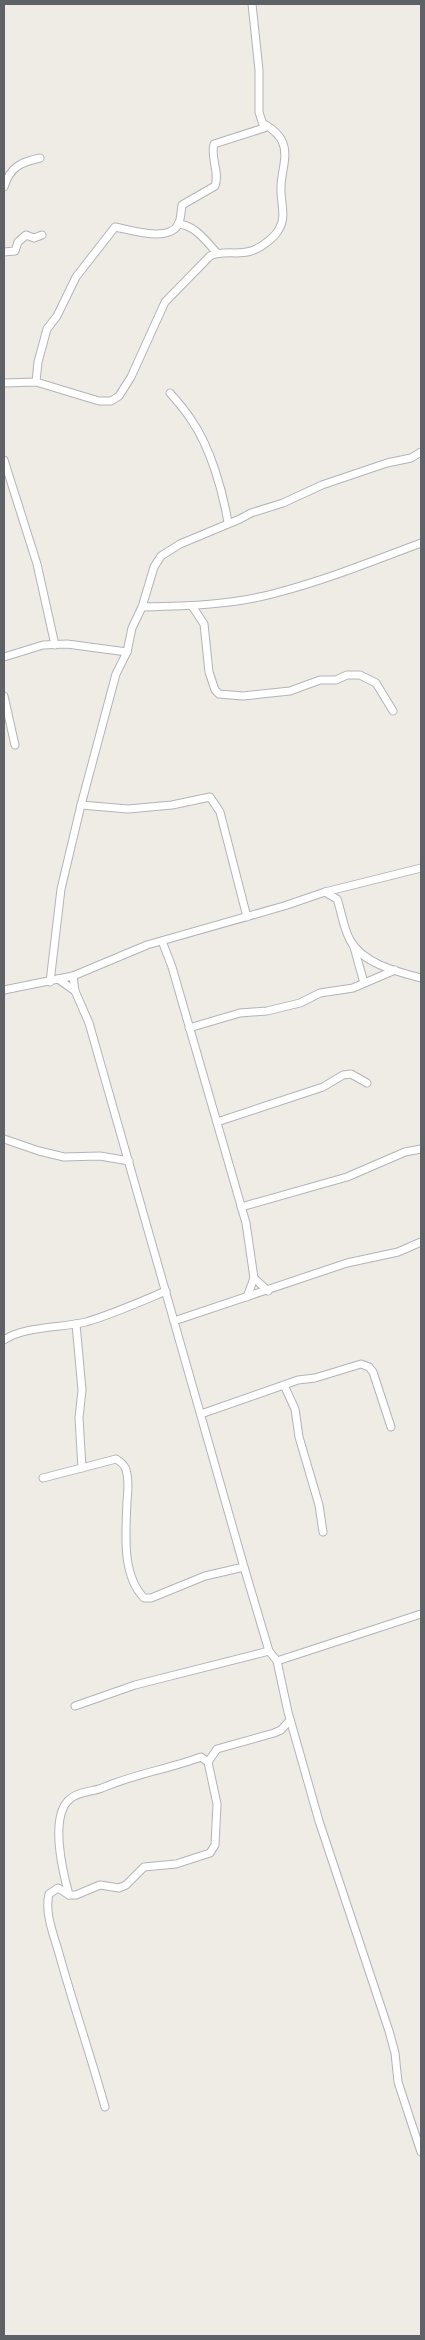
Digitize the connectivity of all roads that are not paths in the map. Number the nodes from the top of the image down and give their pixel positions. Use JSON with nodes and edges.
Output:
{"nodes":[{"id":1,"x":252,"y":4,"type":"edge"},
{"id":2,"x":264,"y":128,"type":"junction"},
{"id":3,"x":40,"y":158,"type":"dead end"},
{"id":4,"x":4,"y":187,"type":"edge"},
{"id":5,"x":178,"y":224,"type":"junction"},
{"id":6,"x":42,"y":235,"type":"dead end"},
{"id":7,"x":4,"y":252,"type":"edge"},
{"id":8,"x":217,"y":253,"type":"junction"},
{"id":9,"x":36,"y":382,"type":"junction"},
{"id":10,"x":4,"y":383,"type":"edge"},
{"id":11,"x":170,"y":393,"type":"dead end"},
{"id":12,"x":421,"y":452,"type":"edge"},
{"id":13,"x":4,"y":460,"type":"edge"},
{"id":14,"x":228,"y":523,"type":"junction"},
{"id":15,"x":421,"y":543,"type":"edge"},
{"id":16,"x":192,"y":606,"type":"junction"},
{"id":17,"x":142,"y":607,"type":"junction"},
{"id":18,"x":55,"y":645,"type":"junction"},
{"id":19,"x":127,"y":652,"type":"junction"},
{"id":20,"x":4,"y":657,"type":"edge"},
{"id":21,"x":4,"y":696,"type":"edge"},
{"id":22,"x":393,"y":711,"type":"dead end"},
{"id":23,"x":15,"y":745,"type":"dead end"},
{"id":24,"x":81,"y":805,"type":"junction"},
{"id":25,"x":421,"y":868,"type":"edge"},
{"id":26,"x":325,"y":892,"type":"junction"},
{"id":27,"x":246,"y":917,"type":"junction"},
{"id":28,"x":162,"y":941,"type":"junction"},
{"id":29,"x":354,"y":947,"type":"junction"},
{"id":30,"x":395,"y":970,"type":"junction"},
{"id":31,"x":73,"y":976,"type":"junction"},
{"id":32,"x":421,"y":978,"type":"edge"},
{"id":33,"x":58,"y":979,"type":"junction"},
{"id":34,"x":50,"y":982,"type":"junction"},
{"id":35,"x":364,"y":983,"type":"junction"},
{"id":36,"x":4,"y":990,"type":"edge"},
{"id":37,"x":75,"y":991,"type":"junction"},
{"id":38,"x":189,"y":1028,"type":"junction"},
{"id":39,"x":368,"y":1083,"type":"dead end"},
{"id":40,"x":217,"y":1122,"type":"junction"},
{"id":41,"x":4,"y":1139,"type":"edge"},
{"id":42,"x":421,"y":1149,"type":"edge"},
{"id":43,"x":129,"y":1161,"type":"junction"},
{"id":44,"x":241,"y":1207,"type":"junction"},
{"id":45,"x":421,"y":1242,"type":"edge"},
{"id":46,"x":254,"y":1278,"type":"junction"},
{"id":47,"x":268,"y":1290,"type":"junction"},
{"id":48,"x":166,"y":1291,"type":"junction"},
{"id":49,"x":247,"y":1297,"type":"junction"},
{"id":50,"x":174,"y":1321,"type":"junction"},
{"id":51,"x":76,"y":1324,"type":"junction"},
{"id":52,"x":4,"y":1340,"type":"edge"},
{"id":53,"x":284,"y":1385,"type":"junction"},
{"id":54,"x":201,"y":1414,"type":"junction"},
{"id":55,"x":391,"y":1426,"type":"dead end"},
{"id":56,"x":82,"y":1468,"type":"junction"},
{"id":57,"x":43,"y":1478,"type":"dead end"},
{"id":58,"x":323,"y":1532,"type":"dead end"},
{"id":59,"x":244,"y":1567,"type":"junction"},
{"id":60,"x":421,"y":1614,"type":"edge"},
{"id":61,"x":270,"y":1651,"type":"junction"},
{"id":62,"x":276,"y":1661,"type":"junction"},
{"id":63,"x":75,"y":1706,"type":"dead end"},
{"id":64,"x":290,"y":1720,"type":"junction"},
{"id":65,"x":208,"y":1762,"type":"junction"},
{"id":66,"x":69,"y":1895,"type":"junction"},
{"id":67,"x":104,"y":2107,"type":"dead end"},
{"id":68,"x":421,"y":2152,"type":"edge"}],
"edges":[{"from":1,"to":2,"type":"street"},
{"from":2,"to":5,"type":"street"},
{"from":2,"to":8,"type":"street"},
{"from":3,"to":4,"type":"street"},
{"from":5,"to":8,"type":"street"},
{"from":5,"to":9,"type":"street"},
{"from":6,"to":7,"type":"street"},
{"from":8,"to":9,"type":"street"},
{"from":9,"to":10,"type":"street"},
{"from":11,"to":14,"type":"street"},
{"from":12,"to":14,"type":"street"},
{"from":13,"to":18,"type":"street"},
{"from":14,"to":17,"type":"street"},
{"from":15,"to":16,"type":"street"},
{"from":16,"to":17,"type":"street"},
{"from":16,"to":22,"type":"street"},
{"from":17,"to":19,"type":"street"},
{"from":18,"to":19,"type":"street"},
{"from":18,"to":20,"type":"street"},
{"from":19,"to":24,"type":"street"},
{"from":21,"to":23,"type":"street"},
{"from":24,"to":27,"type":"street"},
{"from":24,"to":34,"type":"street"},
{"from":25,"to":26,"type":"street"},
{"from":26,"to":27,"type":"street"},
{"from":26,"to":29,"type":"street"},
{"from":27,"to":28,"type":"street"},
{"from":28,"to":31,"type":"street"},
{"from":28,"to":38,"type":"street"},
{"from":29,"to":30,"type":"street"},
{"from":29,"to":35,"type":"street"},
{"from":30,"to":32,"type":"street"},
{"from":30,"to":35,"type":"street"},
{"from":31,"to":33,"type":"street"},
{"from":31,"to":37,"type":"street"},
{"from":33,"to":34,"type":"street"},
{"from":33,"to":37,"type":"street"},
{"from":34,"to":36,"type":"street"},
{"from":35,"to":38,"type":"street"},
{"from":37,"to":43,"type":"street"},
{"from":38,"to":40,"type":"street"},
{"from":39,"to":40,"type":"street"},
{"from":40,"to":44,"type":"street"},
{"from":41,"to":43,"type":"street"},
{"from":42,"to":44,"type":"street"},
{"from":43,"to":48,"type":"street"},
{"from":44,"to":46,"type":"street"},
{"from":45,"to":47,"type":"street"},
{"from":46,"to":47,"type":"street"},
{"from":46,"to":49,"type":"street"},
{"from":47,"to":49,"type":"street"},
{"from":48,"to":50,"type":"street"},
{"from":48,"to":51,"type":"street"},
{"from":49,"to":50,"type":"street"},
{"from":50,"to":54,"type":"street"},
{"from":51,"to":52,"type":"street"},
{"from":51,"to":56,"type":"street"},
{"from":53,"to":54,"type":"street"},
{"from":53,"to":55,"type":"street"},
{"from":53,"to":58,"type":"street"},
{"from":54,"to":59,"type":"street"},
{"from":56,"to":57,"type":"street"},
{"from":56,"to":59,"type":"street"},
{"from":59,"to":61,"type":"street"},
{"from":60,"to":62,"type":"street"},
{"from":61,"to":62,"type":"street"},
{"from":61,"to":63,"type":"street"},
{"from":62,"to":64,"type":"street"},
{"from":64,"to":65,"type":"street"},
{"from":64,"to":68,"type":"street"},
{"from":65,"to":66,"type":"street"},
{"from":65,"to":66,"type":"street"},
{"from":66,"to":67,"type":"street"}]}
